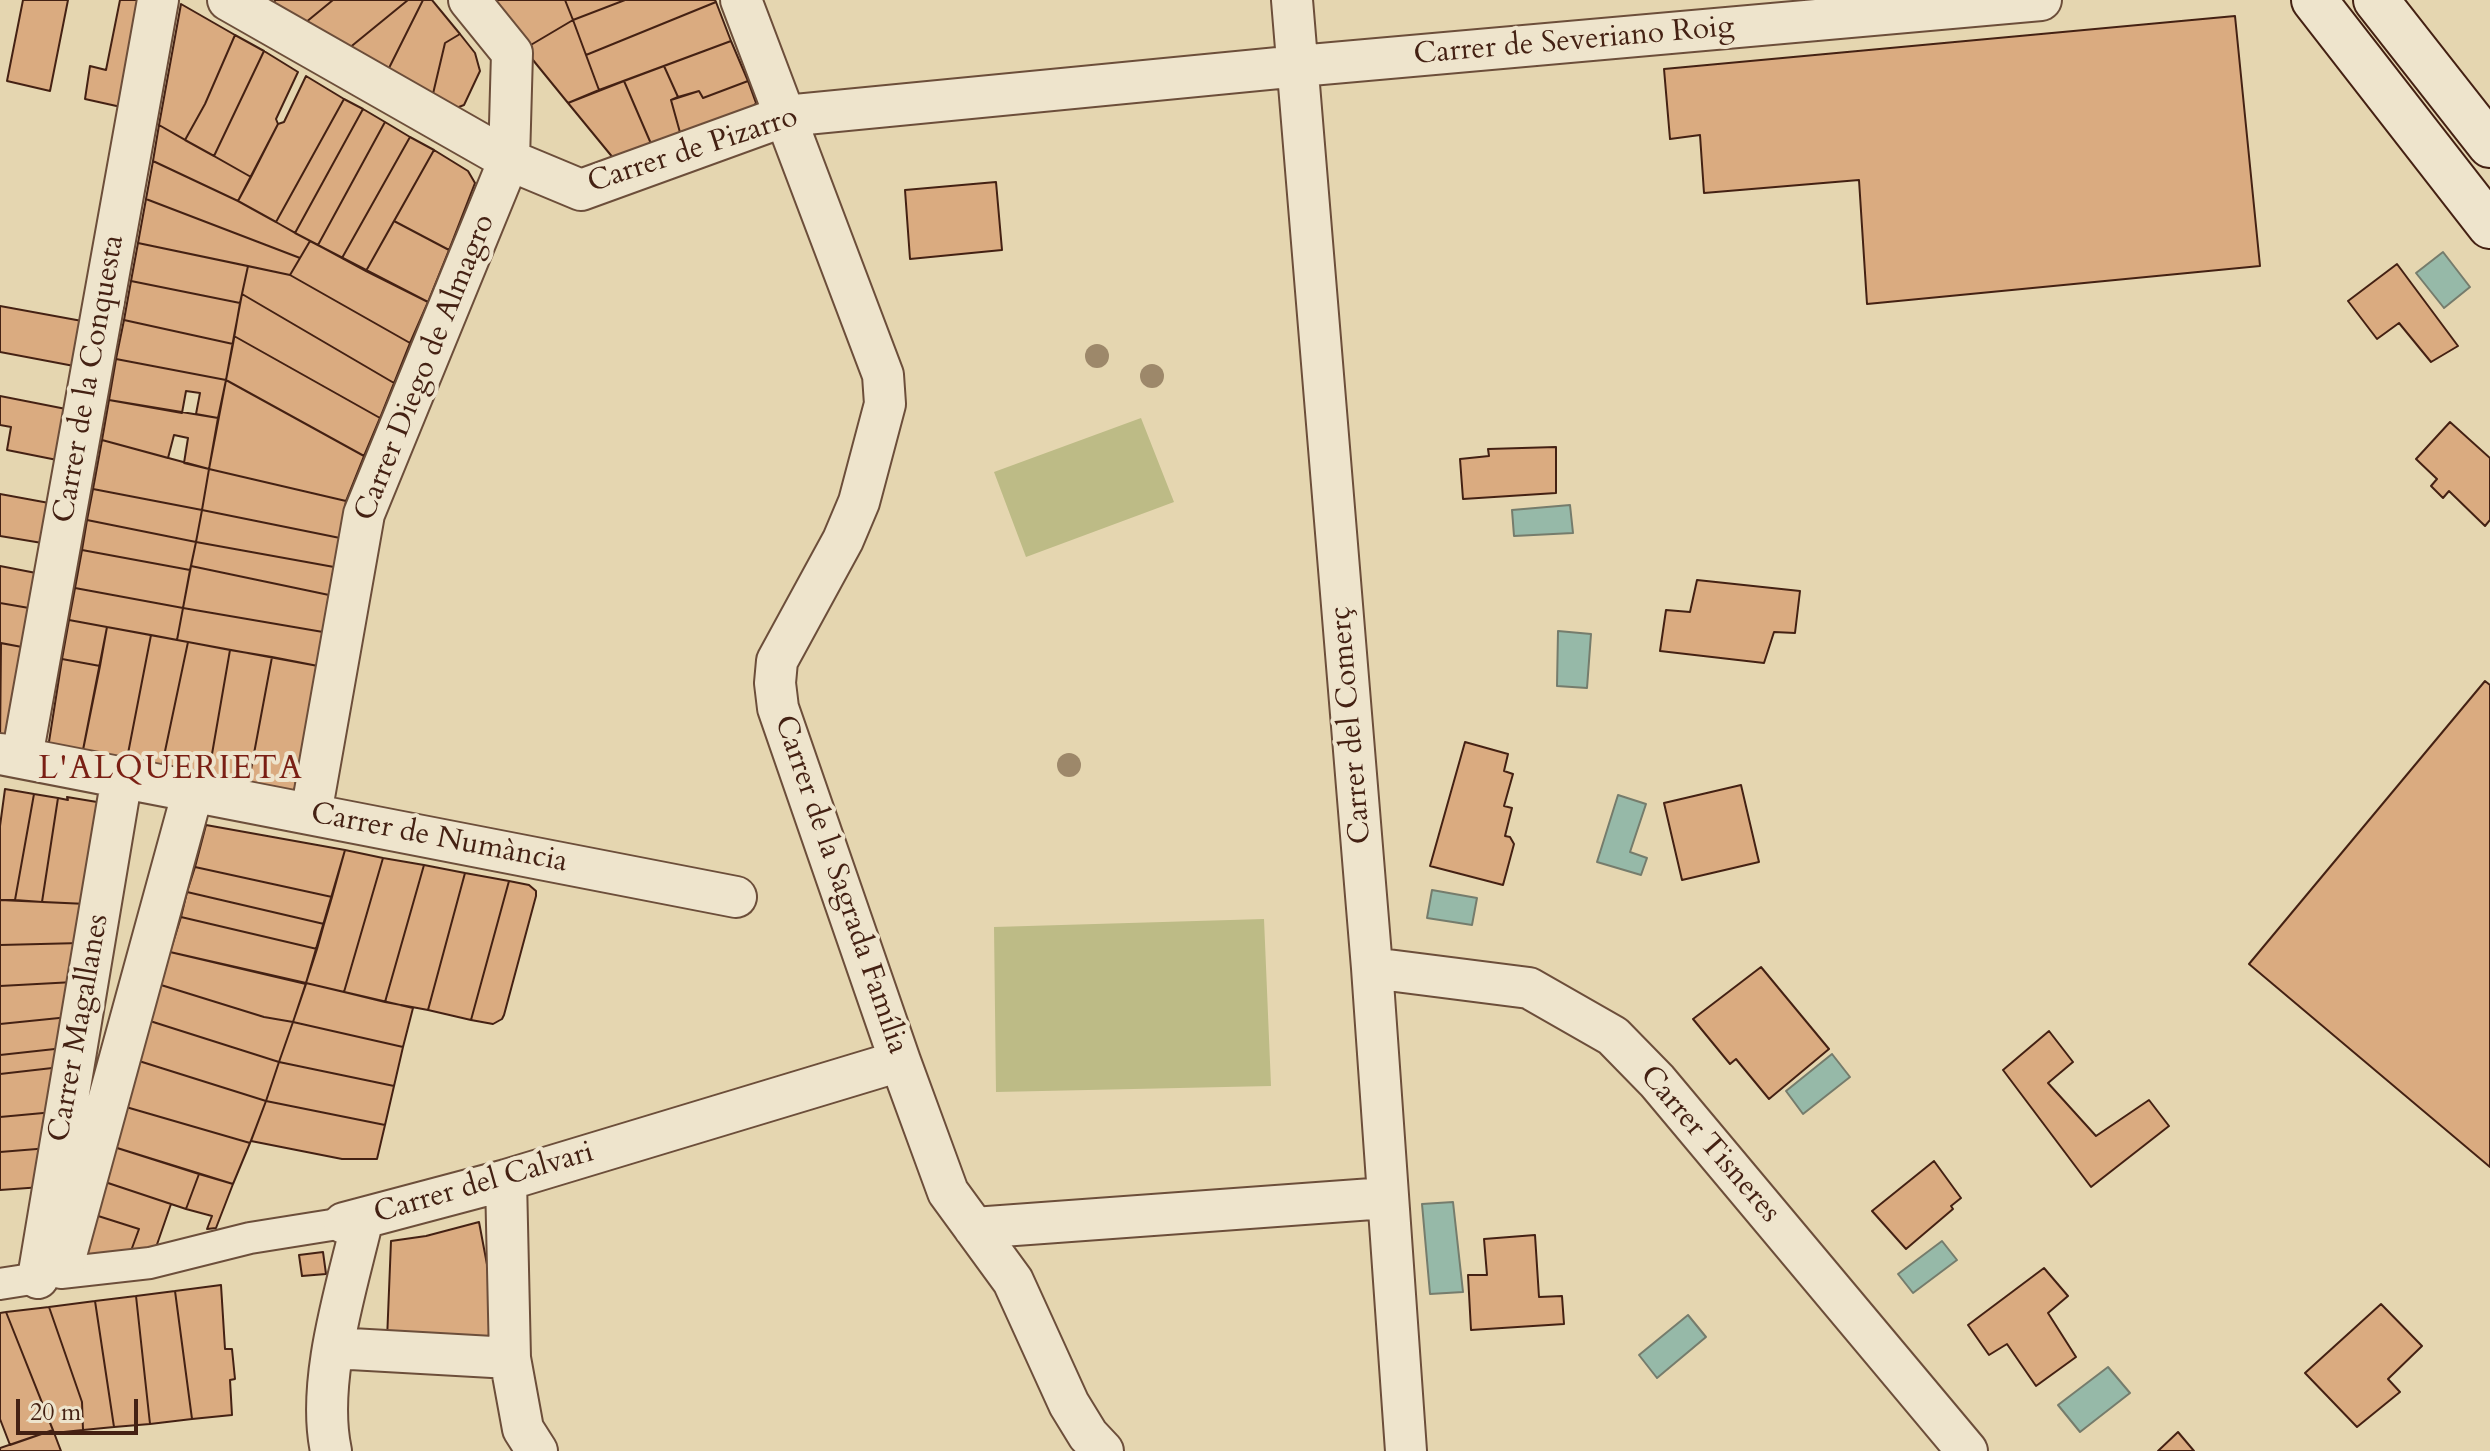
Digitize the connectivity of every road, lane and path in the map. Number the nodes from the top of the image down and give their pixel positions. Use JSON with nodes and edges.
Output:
{"nodes":[{"id":1,"x":158,"y":0,"type":"edge"},
{"id":2,"x":228,"y":0,"type":"edge"},
{"id":3,"x":469,"y":0,"type":"edge"},
{"id":4,"x":741,"y":0,"type":"edge"},
{"id":5,"x":1292,"y":0,"type":"edge"},
{"id":6,"x":2041,"y":0,"type":"edge"},
{"id":7,"x":2314,"y":0,"type":"edge"},
{"id":8,"x":2376,"y":0,"type":"edge"},
{"id":9,"x":1299,"y":66,"type":"junction"},
{"id":10,"x":785,"y":116,"type":"junction"},
{"id":11,"x":2490,"y":145,"type":"edge"},
{"id":12,"x":509,"y":160,"type":"junction"},
{"id":13,"x":2490,"y":226,"type":"edge"},
{"id":14,"x":11,"y":756,"type":"edge"},
{"id":15,"x":122,"y":777,"type":"junction"},
{"id":16,"x":193,"y":791,"type":"junction"},
{"id":17,"x":311,"y":814,"type":"junction"},
{"id":18,"x":736,"y":897,"type":"dead end"},
{"id":19,"x":1372,"y":968,"type":"junction"},
{"id":20,"x":900,"y":1061,"type":"junction"},
{"id":21,"x":506,"y":1180,"type":"junction"},
{"id":22,"x":1386,"y":1198,"type":"junction"},
{"id":23,"x":354,"y":1220,"type":"junction"},
{"id":24,"x":974,"y":1228,"type":"junction"},
{"id":25,"x":33,"y":1278,"type":"edge"},
{"id":26,"x":333,"y":1348,"type":"junction"},
{"id":27,"x":510,"y":1358,"type":"junction"},
{"id":28,"x":331,"y":1451,"type":"edge"},
{"id":29,"x":537,"y":1451,"type":"edge"},
{"id":30,"x":1103,"y":1451,"type":"edge"},
{"id":31,"x":1406,"y":1451,"type":"edge"},
{"id":32,"x":1967,"y":1451,"type":"edge"}],
"edges":[{"from":1,"to":14,"type":"street","name":"Carrer de la Conquesta"},
{"from":2,"to":12,"type":"street","name":"Carrer de Pizarro"},
{"from":3,"to":12,"type":"street"},
{"from":4,"to":10,"type":"street","name":"Carrer de la Sagrada Família"},
{"from":5,"to":9,"type":"street","name":"Carrer del Comerç"},
{"from":6,"to":9,"type":"street","name":"Carrer de Severiano Roig"},
{"from":7,"to":13,"type":"main road"},
{"from":8,"to":11,"type":"main road"},
{"from":9,"to":10,"type":"street","name":"Carrer de Pizarro"},
{"from":9,"to":19,"type":"street","name":"Carrer del Comerç"},
{"from":10,"to":12,"type":"street","name":"Carrer de Pizarro"},
{"from":10,"to":20,"type":"street","name":"Carrer de la Sagrada Família"},
{"from":12,"to":17,"type":"street","name":"Carrer Diego de Almagro"},
{"from":14,"to":15,"type":"street","name":"Carrer de Numància"},
{"from":15,"to":16,"type":"street","name":"Carrer de Numància"},
{"from":15,"to":25,"type":"street","name":"Carrer Magallanes"},
{"from":16,"to":17,"type":"street","name":"Carrer de Numància"},
{"from":16,"to":25,"type":"street","name":"Carrer Magallanes"},
{"from":17,"to":18,"type":"street","name":"Carrer de Numància"},
{"from":19,"to":22,"type":"street","name":"Carrer del Comerç"},
{"from":19,"to":32,"type":"street","name":"Carrer Tisneres"},
{"from":20,"to":21,"type":"street","name":"Carrer del Calvari"},
{"from":20,"to":24,"type":"street","name":"Carrer de la Sagrada Família"},
{"from":21,"to":23,"type":"street","name":"Carrer del Calvari"},
{"from":21,"to":27,"type":"street"},
{"from":22,"to":24,"type":"street"},
{"from":22,"to":31,"type":"street","name":"Carrer del Comerç"},
{"from":23,"to":25,"type":"street","name":"Carrer del Calvari"},
{"from":23,"to":26,"type":"street"},
{"from":24,"to":30,"type":"street","name":"Carrer de la Sagrada Família"},
{"from":26,"to":27,"type":"street"},
{"from":26,"to":28,"type":"street"},
{"from":27,"to":29,"type":"street"}]}
